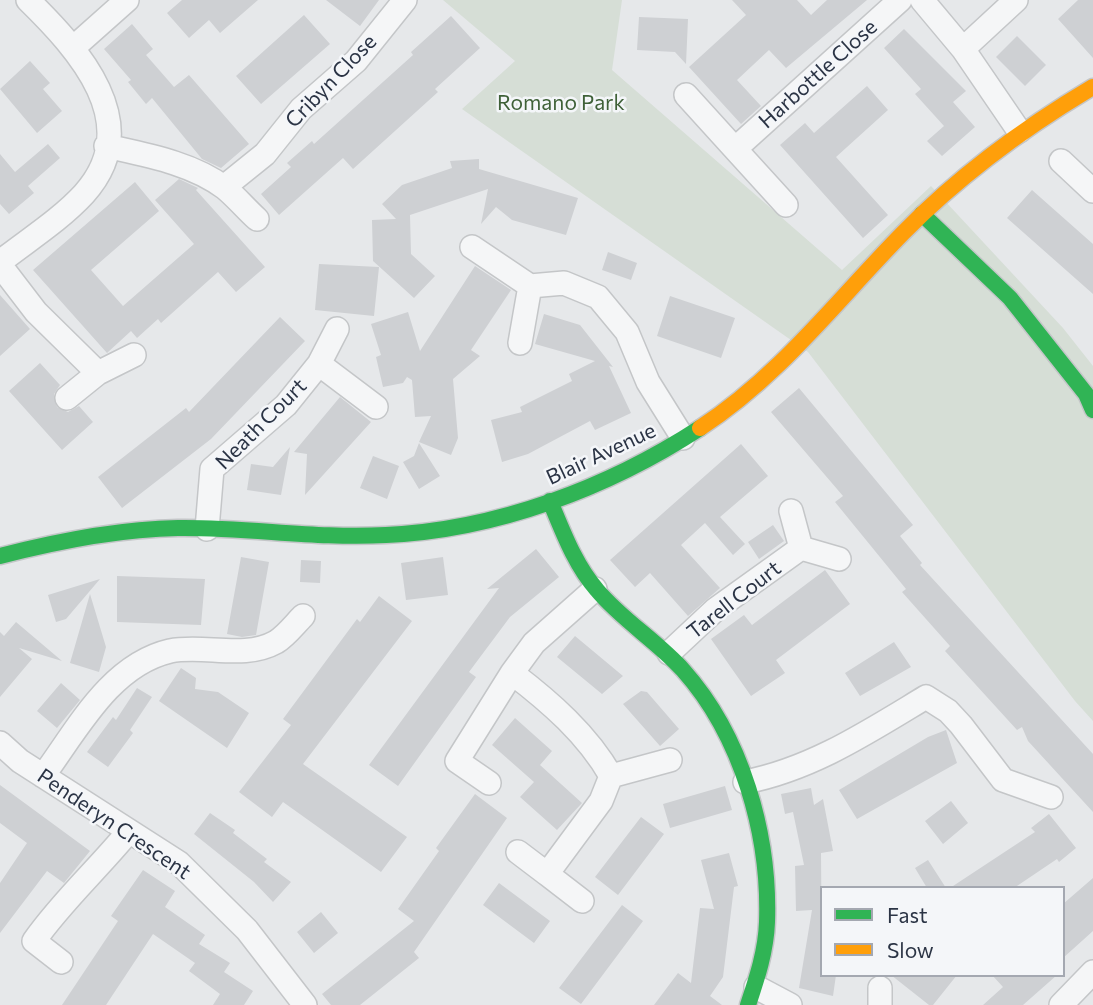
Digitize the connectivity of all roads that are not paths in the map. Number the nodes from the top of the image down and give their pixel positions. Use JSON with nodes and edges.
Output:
{"nodes":[{"id":1,"x":28,"y":0,"type":"edge"},
{"id":2,"x":127,"y":0,"type":"edge"},
{"id":3,"x":405,"y":0,"type":"edge"},
{"id":4,"x":900,"y":0,"type":"edge"},
{"id":5,"x":922,"y":0,"type":"edge"},
{"id":6,"x":1016,"y":0,"type":"edge"},
{"id":7,"x":73,"y":48,"type":"junction"},
{"id":8,"x":962,"y":49,"type":"junction"},
{"id":9,"x":1093,"y":87,"type":"edge"},
{"id":10,"x":686,"y":95,"type":"dead end"},
{"id":11,"x":1019,"y":131,"type":"junction"},
{"id":12,"x":106,"y":146,"type":"junction"},
{"id":13,"x":735,"y":149,"type":"junction"},
{"id":14,"x":1061,"y":161,"type":"dead end"},
{"id":15,"x":224,"y":187,"type":"junction"},
{"id":16,"x":1093,"y":191,"type":"edge"},
{"id":17,"x":786,"y":205,"type":"dead end"},
{"id":18,"x":922,"y":214,"type":"junction"},
{"id":19,"x":257,"y":219,"type":"dead end"},
{"id":20,"x":472,"y":247,"type":"dead end"},
{"id":21,"x":0,"y":263,"type":"edge"},
{"id":22,"x":530,"y":286,"type":"junction"},
{"id":23,"x":337,"y":329,"type":"dead end"},
{"id":24,"x":520,"y":343,"type":"dead end"},
{"id":25,"x":134,"y":355,"type":"dead end"},
{"id":26,"x":319,"y":364,"type":"junction"},
{"id":27,"x":98,"y":373,"type":"junction"},
{"id":28,"x":67,"y":398,"type":"dead end"},
{"id":29,"x":1091,"y":398,"type":"edge"},
{"id":30,"x":376,"y":407,"type":"dead end"},
{"id":31,"x":683,"y":438,"type":"junction"},
{"id":32,"x":550,"y":502,"type":"junction"},
{"id":33,"x":791,"y":511,"type":"dead end"},
{"id":34,"x":207,"y":529,"type":"junction"},
{"id":35,"x":801,"y":548,"type":"junction"},
{"id":36,"x":0,"y":556,"type":"edge"},
{"id":37,"x":839,"y":559,"type":"dead end"},
{"id":38,"x":595,"y":589,"type":"junction"},
{"id":39,"x":303,"y":616,"type":"dead end"},
{"id":40,"x":669,"y":653,"type":"junction"},
{"id":41,"x":512,"y":673,"type":"junction"},
{"id":42,"x":0,"y":743,"type":"edge"},
{"id":43,"x":670,"y":761,"type":"dead end"},
{"id":44,"x":43,"y":776,"type":"junction"},
{"id":45,"x":611,"y":776,"type":"junction"},
{"id":46,"x":745,"y":782,"type":"junction"},
{"id":47,"x":489,"y":783,"type":"dead end"},
{"id":48,"x":1051,"y":797,"type":"dead end"},
{"id":49,"x":129,"y":831,"type":"junction"},
{"id":50,"x":518,"y":852,"type":"dead end"},
{"id":51,"x":547,"y":874,"type":"junction"},
{"id":52,"x":582,"y":901,"type":"dead end"},
{"id":53,"x":61,"y":962,"type":"dead end"},
{"id":54,"x":1093,"y":972,"type":"edge"},
{"id":55,"x":752,"y":996,"type":"edge"},
{"id":56,"x":296,"y":1002,"type":"edge"},
{"id":57,"x":790,"y":1005,"type":"edge"},
{"id":58,"x":1061,"y":1005,"type":"edge"}],
"edges":[{"from":1,"to":7,"type":"street"},
{"from":2,"to":7,"type":"street"},
{"from":3,"to":15,"type":"street","name":"Cribyn Close"},
{"from":4,"to":13,"type":"street","name":"Harbottle Close"},
{"from":5,"to":8,"type":"street"},
{"from":6,"to":8,"type":"street"},
{"from":7,"to":12,"type":"street"},
{"from":8,"to":11,"type":"street"},
{"from":9,"to":11,"type":"street","name":"Blair Avenue"},
{"from":10,"to":13,"type":"street"},
{"from":11,"to":18,"type":"street","name":"Blair Avenue"},
{"from":12,"to":15,"type":"street"},
{"from":12,"to":21,"type":"street"},
{"from":13,"to":17,"type":"street"},
{"from":14,"to":16,"type":"street"},
{"from":15,"to":19,"type":"street"},
{"from":18,"to":29,"type":"street"},
{"from":18,"to":31,"type":"street","name":"Blair Avenue"},
{"from":20,"to":22,"type":"street"},
{"from":21,"to":27,"type":"street"},
{"from":22,"to":24,"type":"street"},
{"from":22,"to":31,"type":"street"},
{"from":23,"to":26,"type":"street","name":"Neath Court"},
{"from":25,"to":27,"type":"street"},
{"from":26,"to":30,"type":"street","name":"Neath Court"},
{"from":26,"to":34,"type":"street","name":"Neath Court"},
{"from":27,"to":28,"type":"street"},
{"from":31,"to":32,"type":"street","name":"Blair Avenue"},
{"from":32,"to":34,"type":"street","name":"Blair Avenue"},
{"from":32,"to":38,"type":"street"},
{"from":33,"to":35,"type":"street","name":"Tarell Court"},
{"from":34,"to":36,"type":"street","name":"Blair Avenue"},
{"from":35,"to":37,"type":"street","name":"Tarell Court"},
{"from":35,"to":40,"type":"street","name":"Tarell Court"},
{"from":38,"to":40,"type":"street"},
{"from":38,"to":41,"type":"street"},
{"from":39,"to":44,"type":"street"},
{"from":40,"to":46,"type":"street"},
{"from":41,"to":45,"type":"street"},
{"from":41,"to":47,"type":"street"},
{"from":42,"to":44,"type":"street","name":"Penderyn Crescent"},
{"from":43,"to":45,"type":"street"},
{"from":44,"to":49,"type":"street","name":"Penderyn Crescent"},
{"from":45,"to":51,"type":"street"},
{"from":46,"to":48,"type":"street"},
{"from":46,"to":55,"type":"street"},
{"from":49,"to":53,"type":"street"},
{"from":49,"to":56,"type":"street","name":"Penderyn Crescent"},
{"from":50,"to":51,"type":"street"},
{"from":51,"to":52,"type":"street"},
{"from":54,"to":58,"type":"street"},
{"from":55,"to":57,"type":"street"}]}
